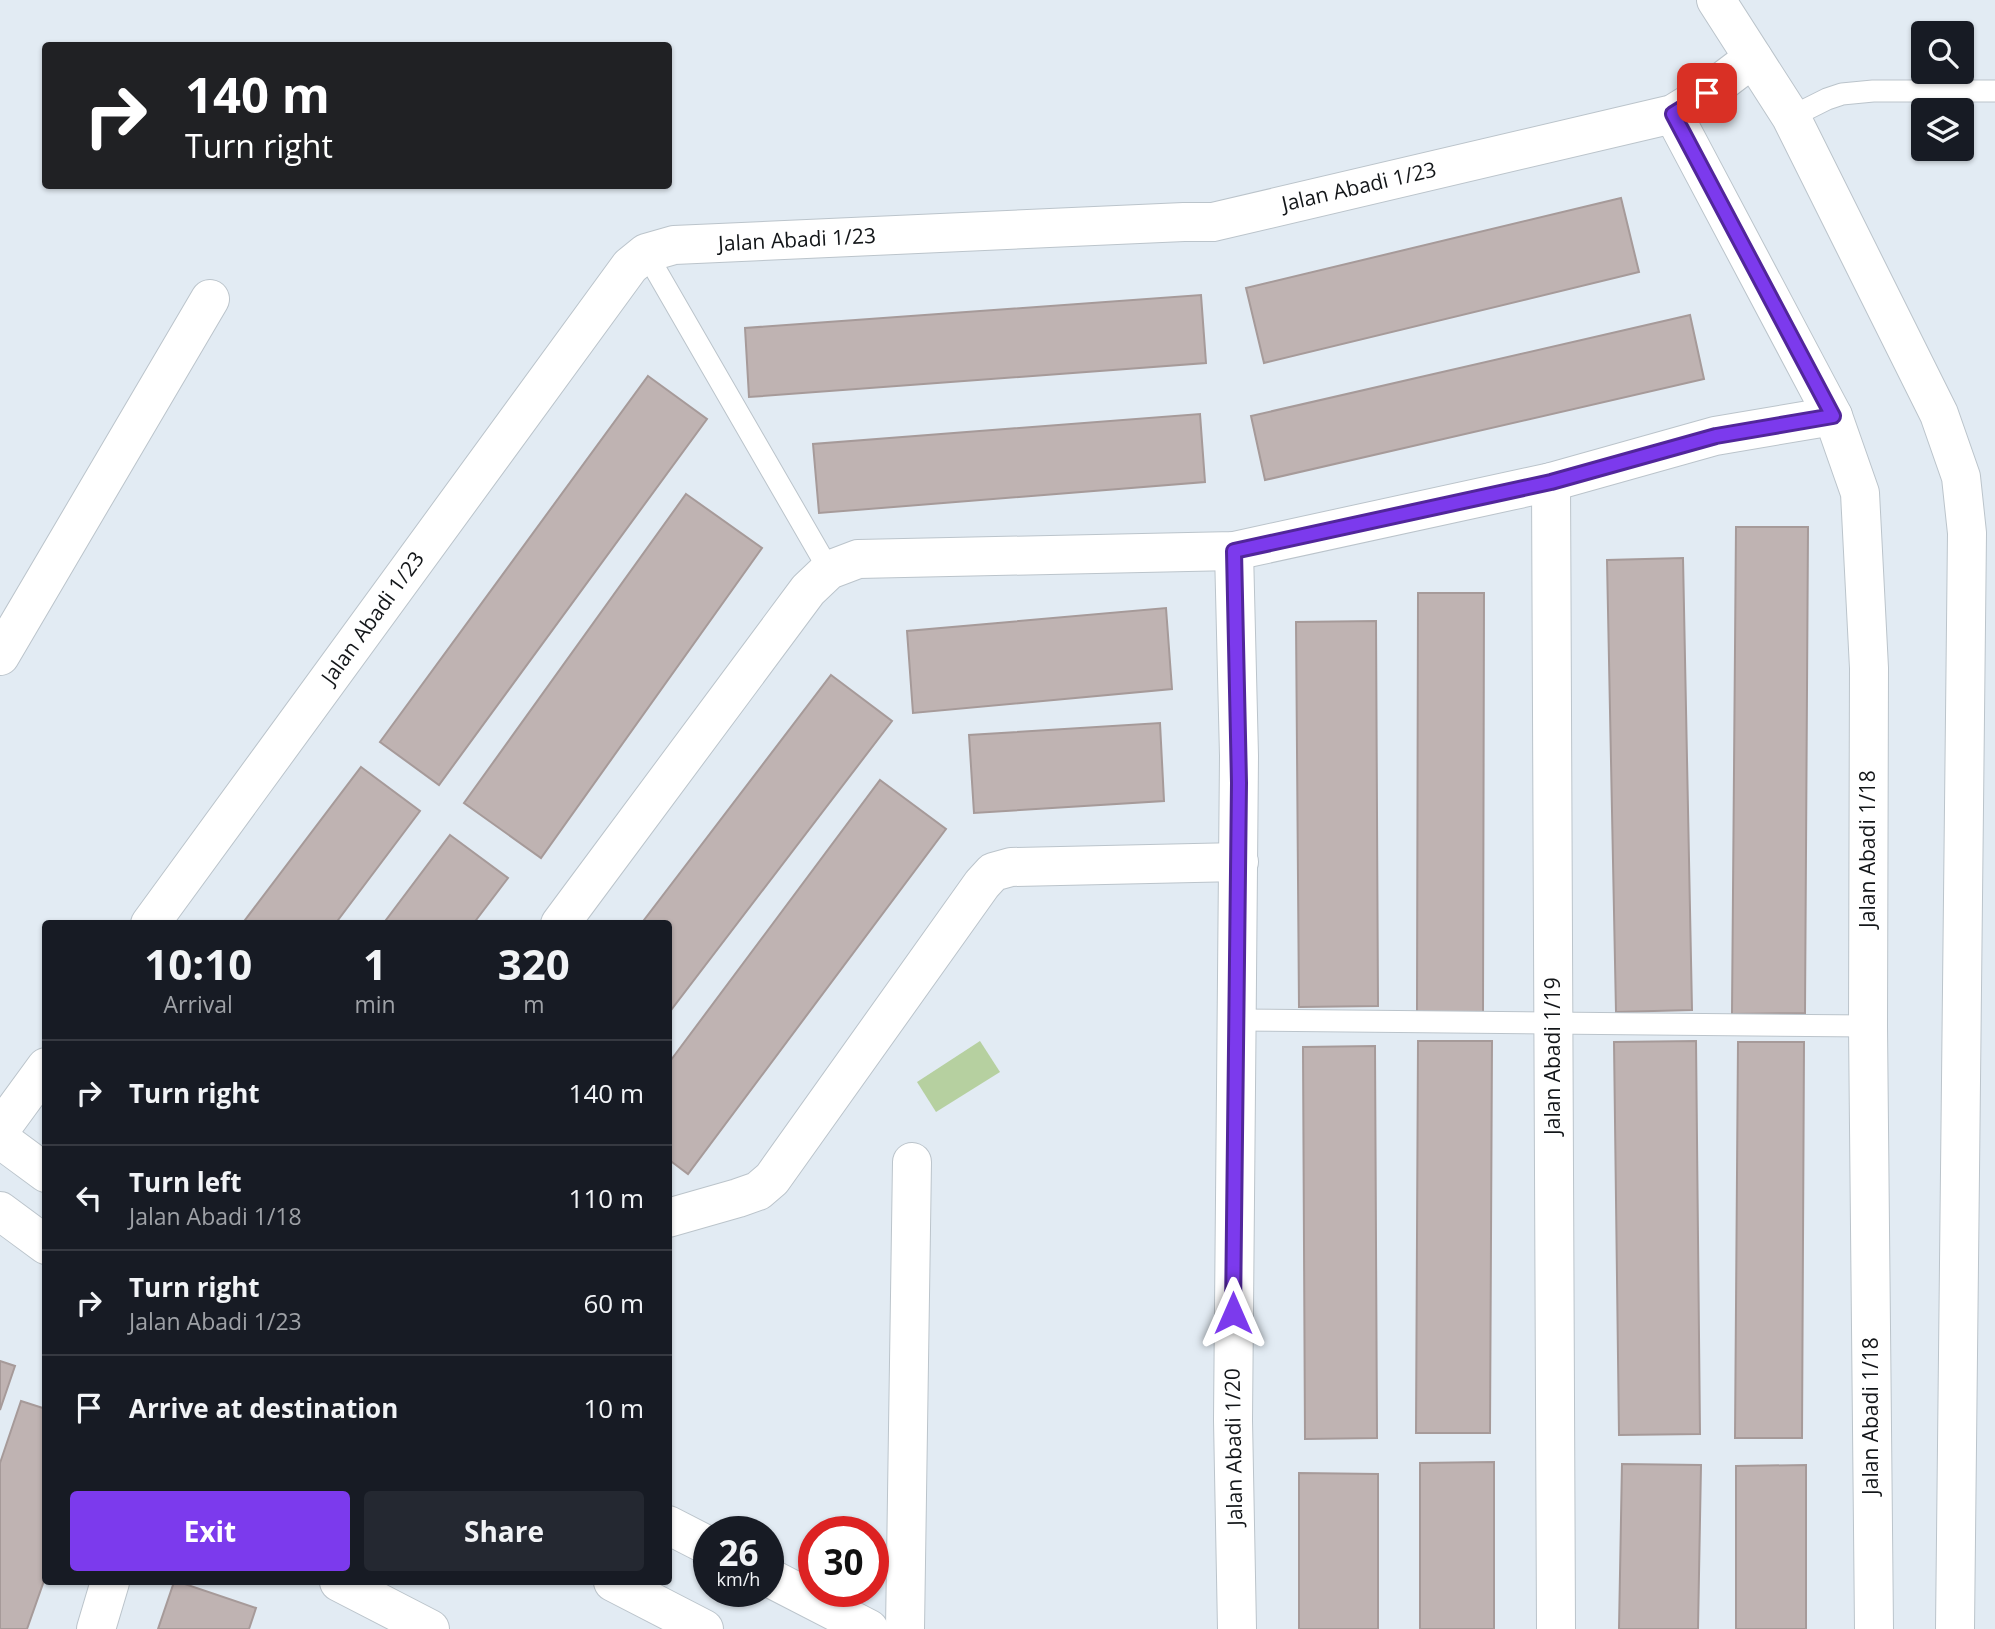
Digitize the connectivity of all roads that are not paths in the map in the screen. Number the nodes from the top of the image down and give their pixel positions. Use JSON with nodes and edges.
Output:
{"nodes":[{"id":1,"x":1716,"y":0,"type":"edge"},
{"id":2,"x":1753,"y":58,"type":"junction"},
{"id":3,"x":1995,"y":91,"type":"edge"},
{"id":4,"x":1673,"y":114,"type":"junction"},
{"id":5,"x":1791,"y":117,"type":"junction"},
{"id":6,"x":646,"y":253,"type":"junction"},
{"id":7,"x":210,"y":299,"type":"dead end"},
{"id":8,"x":1833,"y":416,"type":"junction"},
{"id":9,"x":1551,"y":482,"type":"junction"},
{"id":10,"x":1234,"y":551,"type":"junction"},
{"id":11,"x":829,"y":570,"type":"junction"},
{"id":12,"x":0,"y":656,"type":"edge"},
{"id":13,"x":1239,"y":862,"type":"junction"},
{"id":14,"x":153,"y":920,"type":"edge"},
{"id":15,"x":563,"y":920,"type":"edge"},
{"id":16,"x":1235,"y":1020,"type":"junction"},
{"id":17,"x":1553,"y":1023,"type":"junction"},
{"id":18,"x":1868,"y":1026,"type":"junction"},
{"id":19,"x":42,"y":1072,"type":"edge"},
{"id":20,"x":0,"y":1130,"type":"edge"},
{"id":21,"x":0,"y":1139,"type":"edge"},
{"id":22,"x":912,"y":1162,"type":"dead end"},
{"id":23,"x":42,"y":1170,"type":"edge"},
{"id":24,"x":0,"y":1211,"type":"edge"},
{"id":25,"x":672,"y":1217,"type":"edge"},
{"id":26,"x":42,"y":1242,"type":"edge"},
{"id":27,"x":672,"y":1527,"type":"edge"},
{"id":28,"x":693,"y":1538,"type":"edge"},
{"id":29,"x":109,"y":1585,"type":"edge"},
{"id":30,"x":345,"y":1585,"type":"edge"},
{"id":31,"x":619,"y":1585,"type":"edge"},
{"id":32,"x":784,"y":1585,"type":"edge"},
{"id":33,"x":427,"y":1628,"type":"edge"},
{"id":34,"x":96,"y":1629,"type":"edge"},
{"id":35,"x":704,"y":1629,"type":"edge"},
{"id":36,"x":869,"y":1629,"type":"edge"},
{"id":37,"x":905,"y":1629,"type":"edge"},
{"id":38,"x":1237,"y":1629,"type":"edge"},
{"id":39,"x":1556,"y":1629,"type":"edge"},
{"id":40,"x":1874,"y":1629,"type":"edge"},
{"id":41,"x":1955,"y":1629,"type":"edge"}],
"edges":[{"from":1,"to":2,"type":"street"},
{"from":2,"to":4,"type":"street","name":"Jalan Abadi 1/23"},
{"from":2,"to":5,"type":"street"},
{"from":3,"to":5,"type":"lane"},
{"from":4,"to":6,"type":"street","name":"Jalan Abadi 1/23"},
{"from":4,"to":8,"type":"street","name":"Jalan Abadi 1/18"},
{"from":5,"to":41,"type":"street"},
{"from":6,"to":11,"type":"lane"},
{"from":6,"to":14,"type":"street","name":"Jalan Abadi 1/23"},
{"from":7,"to":12,"type":"street"},
{"from":8,"to":9,"type":"street"},
{"from":8,"to":18,"type":"street","name":"Jalan Abadi 1/18"},
{"from":9,"to":10,"type":"street"},
{"from":9,"to":17,"type":"street","name":"Jalan Abadi 1/19"},
{"from":10,"to":11,"type":"street"},
{"from":10,"to":13,"type":"street","name":"Jalan Abadi 1/20"},
{"from":11,"to":15,"type":"street"},
{"from":13,"to":16,"type":"street","name":"Jalan Abadi 1/20"},
{"from":13,"to":25,"type":"street"},
{"from":16,"to":17,"type":"lane"},
{"from":16,"to":38,"type":"street","name":"Jalan Abadi 1/20"},
{"from":17,"to":18,"type":"lane"},
{"from":17,"to":39,"type":"street","name":"Jalan Abadi 1/19"},
{"from":18,"to":40,"type":"street","name":"Jalan Abadi 1/18"},
{"from":19,"to":20,"type":"street"},
{"from":21,"to":23,"type":"street"},
{"from":22,"to":37,"type":"street"},
{"from":24,"to":26,"type":"street"},
{"from":27,"to":28,"type":"street"},
{"from":29,"to":34,"type":"street"},
{"from":30,"to":33,"type":"street"},
{"from":31,"to":35,"type":"street"},
{"from":32,"to":36,"type":"street"}]}
